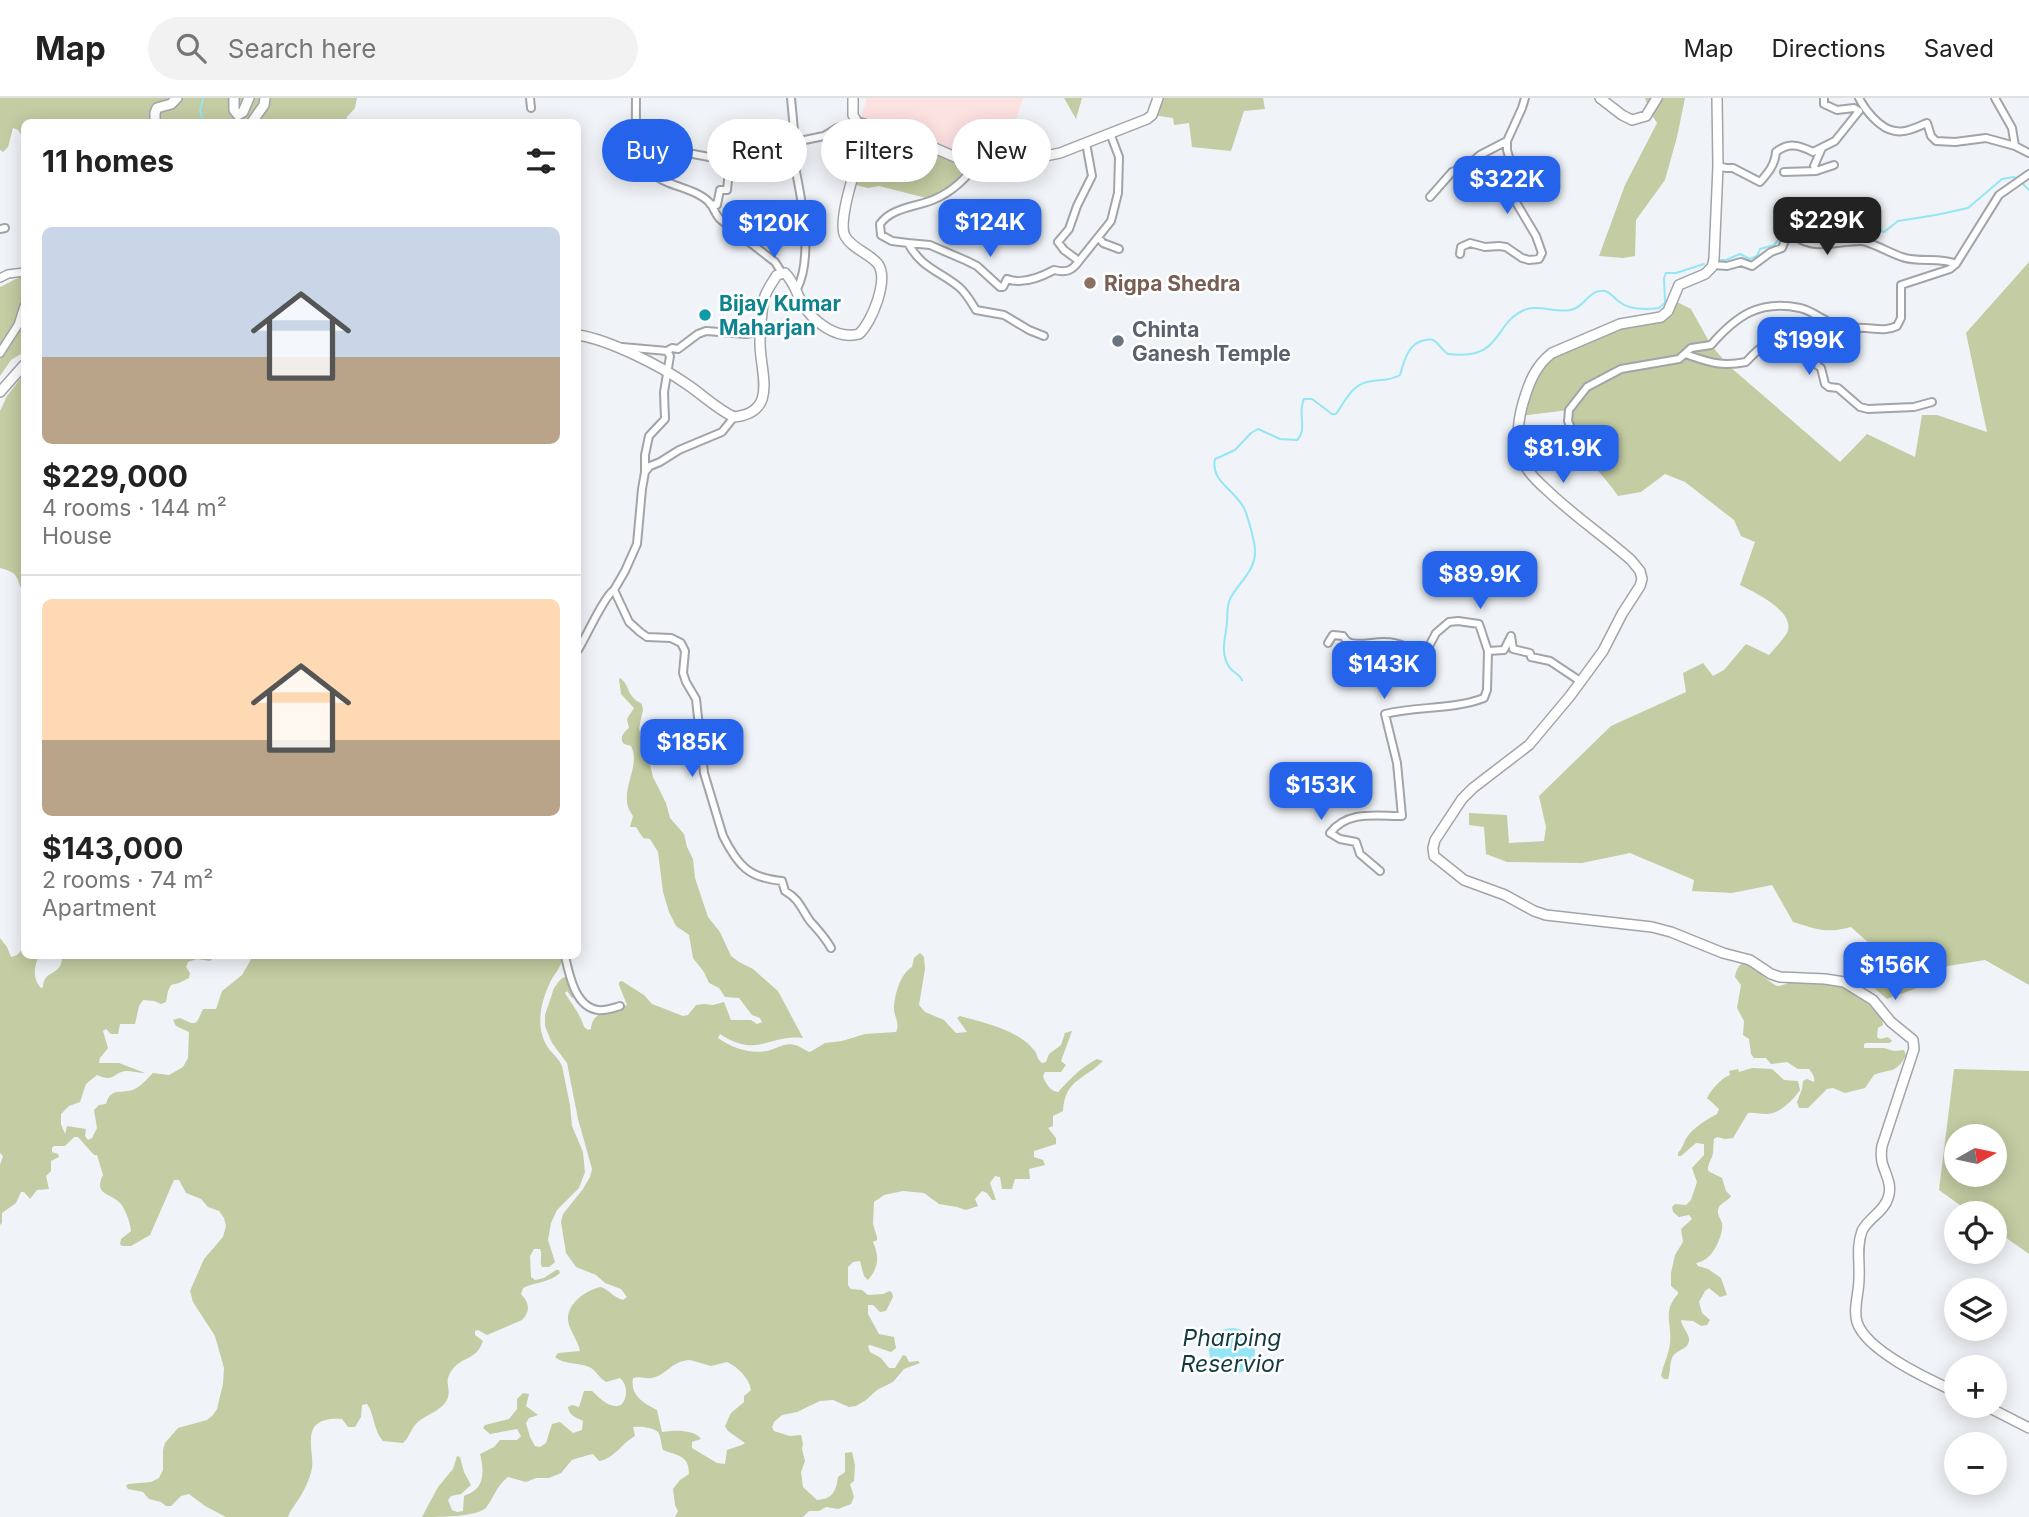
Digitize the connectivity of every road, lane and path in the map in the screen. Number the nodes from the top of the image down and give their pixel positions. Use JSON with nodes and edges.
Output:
{"nodes":[{"id":1,"x":177,"y":98,"type":"edge"},
{"id":2,"x":234,"y":98,"type":"edge"},
{"id":3,"x":249,"y":98,"type":"edge"},
{"id":4,"x":265,"y":98,"type":"edge"},
{"id":5,"x":530,"y":98,"type":"edge"},
{"id":6,"x":636,"y":98,"type":"edge"},
{"id":7,"x":791,"y":98,"type":"edge"},
{"id":8,"x":853,"y":98,"type":"edge"},
{"id":9,"x":1157,"y":98,"type":"edge"},
{"id":10,"x":1525,"y":98,"type":"edge"},
{"id":11,"x":1600,"y":98,"type":"edge"},
{"id":12,"x":1657,"y":98,"type":"edge"},
{"id":13,"x":1717,"y":98,"type":"edge"},
{"id":14,"x":1824,"y":98,"type":"edge"},
{"id":15,"x":1859,"y":98,"type":"edge"},
{"id":16,"x":1995,"y":98,"type":"edge"},
{"id":17,"x":531,"y":108,"type":"dead end"},
{"id":18,"x":1861,"y":108,"type":"junction"},
{"id":19,"x":155,"y":119,"type":"edge"},
{"id":20,"x":254,"y":119,"type":"edge"},
{"id":21,"x":791,"y":119,"type":"edge"},
{"id":22,"x":855,"y":119,"type":"edge"},
{"id":23,"x":1110,"y":133,"type":"junction"},
{"id":24,"x":1507,"y":141,"type":"junction"},
{"id":25,"x":1086,"y":143,"type":"junction"},
{"id":26,"x":2015,"y":146,"type":"junction"},
{"id":27,"x":1822,"y":148,"type":"junction"},
{"id":28,"x":2029,"y":153,"type":"edge"},
{"id":29,"x":1051,"y":155,"type":"edge"},
{"id":30,"x":1834,"y":165,"type":"dead end"},
{"id":31,"x":1718,"y":166,"type":"junction"},
{"id":32,"x":1816,"y":171,"type":"junction"},
{"id":33,"x":1784,"y":172,"type":"dead end"},
{"id":34,"x":2029,"y":174,"type":"edge"},
{"id":35,"x":728,"y":182,"type":"edge"},
{"id":36,"x":799,"y":182,"type":"edge"},
{"id":37,"x":851,"y":182,"type":"edge"},
{"id":38,"x":962,"y":182,"type":"edge"},
{"id":39,"x":1430,"y":197,"type":"dead end"},
{"id":40,"x":710,"y":204,"type":"junction"},
{"id":41,"x":1099,"y":238,"type":"junction"},
{"id":42,"x":908,"y":243,"type":"junction"},
{"id":43,"x":1119,"y":248,"type":"dead end"},
{"id":44,"x":1460,"y":254,"type":"dead end"},
{"id":45,"x":1079,"y":261,"type":"junction"},
{"id":46,"x":1956,"y":264,"type":"junction"},
{"id":47,"x":1713,"y":265,"type":"junction"},
{"id":48,"x":21,"y":272,"type":"edge"},
{"id":49,"x":782,"y":272,"type":"junction"},
{"id":50,"x":0,"y":278,"type":"edge"},
{"id":51,"x":797,"y":289,"type":"junction"},
{"id":52,"x":21,"y":316,"type":"edge"},
{"id":53,"x":761,"y":331,"type":"junction"},
{"id":54,"x":581,"y":336,"type":"edge"},
{"id":55,"x":1044,"y":336,"type":"dead end"},
{"id":56,"x":615,"y":346,"type":"junction"},
{"id":57,"x":667,"y":351,"type":"junction"},
{"id":58,"x":0,"y":353,"type":"edge"},
{"id":59,"x":1685,"y":354,"type":"junction"},
{"id":60,"x":21,"y":368,"type":"edge"},
{"id":61,"x":667,"y":372,"type":"junction"},
{"id":62,"x":0,"y":392,"type":"edge"},
{"id":63,"x":1933,"y":402,"type":"dead end"},
{"id":64,"x":734,"y":417,"type":"junction"},
{"id":65,"x":1573,"y":432,"type":"dead end"},
{"id":66,"x":645,"y":472,"type":"junction"},
{"id":67,"x":614,"y":590,"type":"junction"},
{"id":68,"x":1328,"y":643,"type":"dead end"},
{"id":69,"x":581,"y":646,"type":"edge"},
{"id":70,"x":1488,"y":651,"type":"junction"},
{"id":71,"x":1580,"y":681,"type":"junction"},
{"id":72,"x":1380,"y":871,"type":"dead end"},
{"id":73,"x":831,"y":948,"type":"dead end"},
{"id":74,"x":566,"y":959,"type":"edge"},
{"id":75,"x":620,"y":1006,"type":"dead end"},
{"id":76,"x":1944,"y":1387,"type":"edge"},
{"id":77,"x":2007,"y":1417,"type":"edge"},
{"id":78,"x":2029,"y":1428,"type":"edge"}],
"edges":[{"from":1,"to":19,"type":"main road"},
{"from":2,"to":3,"type":"main road"},
{"from":4,"to":20,"type":"main road"},
{"from":5,"to":17,"type":"street"},
{"from":6,"to":40,"type":"street"},
{"from":7,"to":21,"type":"street"},
{"from":8,"to":22,"type":"main road"},
{"from":9,"to":23,"type":"main road"},
{"from":10,"to":24,"type":"street"},
{"from":11,"to":12,"type":"main road"},
{"from":13,"to":31,"type":"main road"},
{"from":14,"to":18,"type":"street"},
{"from":15,"to":18,"type":"street"},
{"from":16,"to":26,"type":"street"},
{"from":18,"to":26,"type":"street"},
{"from":18,"to":27,"type":"street"},
{"from":23,"to":25,"type":"main road"},
{"from":23,"to":41,"type":"street"},
{"from":24,"to":39,"type":"street"},
{"from":24,"to":44,"type":"street"},
{"from":25,"to":29,"type":"main road"},
{"from":25,"to":45,"type":"street"},
{"from":26,"to":28,"type":"street"},
{"from":27,"to":31,"type":"street"},
{"from":27,"to":32,"type":"street"},
{"from":30,"to":32,"type":"street"},
{"from":31,"to":47,"type":"main road"},
{"from":32,"to":33,"type":"street"},
{"from":34,"to":46,"type":"street"},
{"from":35,"to":40,"type":"street"},
{"from":36,"to":51,"type":"street"},
{"from":37,"to":51,"type":"main road"},
{"from":38,"to":42,"type":"street"},
{"from":40,"to":49,"type":"street"},
{"from":41,"to":43,"type":"street"},
{"from":41,"to":45,"type":"street"},
{"from":42,"to":45,"type":"street"},
{"from":42,"to":55,"type":"street"},
{"from":46,"to":47,"type":"street"},
{"from":46,"to":59,"type":"street"},
{"from":47,"to":71,"type":"main road"},
{"from":48,"to":50,"type":"street"},
{"from":49,"to":51,"type":"main road"},
{"from":49,"to":53,"type":"main road"},
{"from":52,"to":58,"type":"street"},
{"from":53,"to":57,"type":"street"},
{"from":53,"to":64,"type":"main road"},
{"from":54,"to":56,"type":"main road"},
{"from":56,"to":57,"type":"street"},
{"from":56,"to":61,"type":"main road"},
{"from":57,"to":61,"type":"street"},
{"from":59,"to":63,"type":"street"},
{"from":59,"to":65,"type":"street"},
{"from":60,"to":62,"type":"main road"},
{"from":61,"to":64,"type":"main road"},
{"from":61,"to":66,"type":"street"},
{"from":64,"to":66,"type":"street"},
{"from":66,"to":67,"type":"street"},
{"from":67,"to":69,"type":"street"},
{"from":67,"to":73,"type":"street"},
{"from":68,"to":70,"type":"street"},
{"from":70,"to":71,"type":"street"},
{"from":70,"to":72,"type":"street"},
{"from":71,"to":76,"type":"main road"},
{"from":74,"to":75,"type":"street"},
{"from":77,"to":78,"type":"main road"}]}
